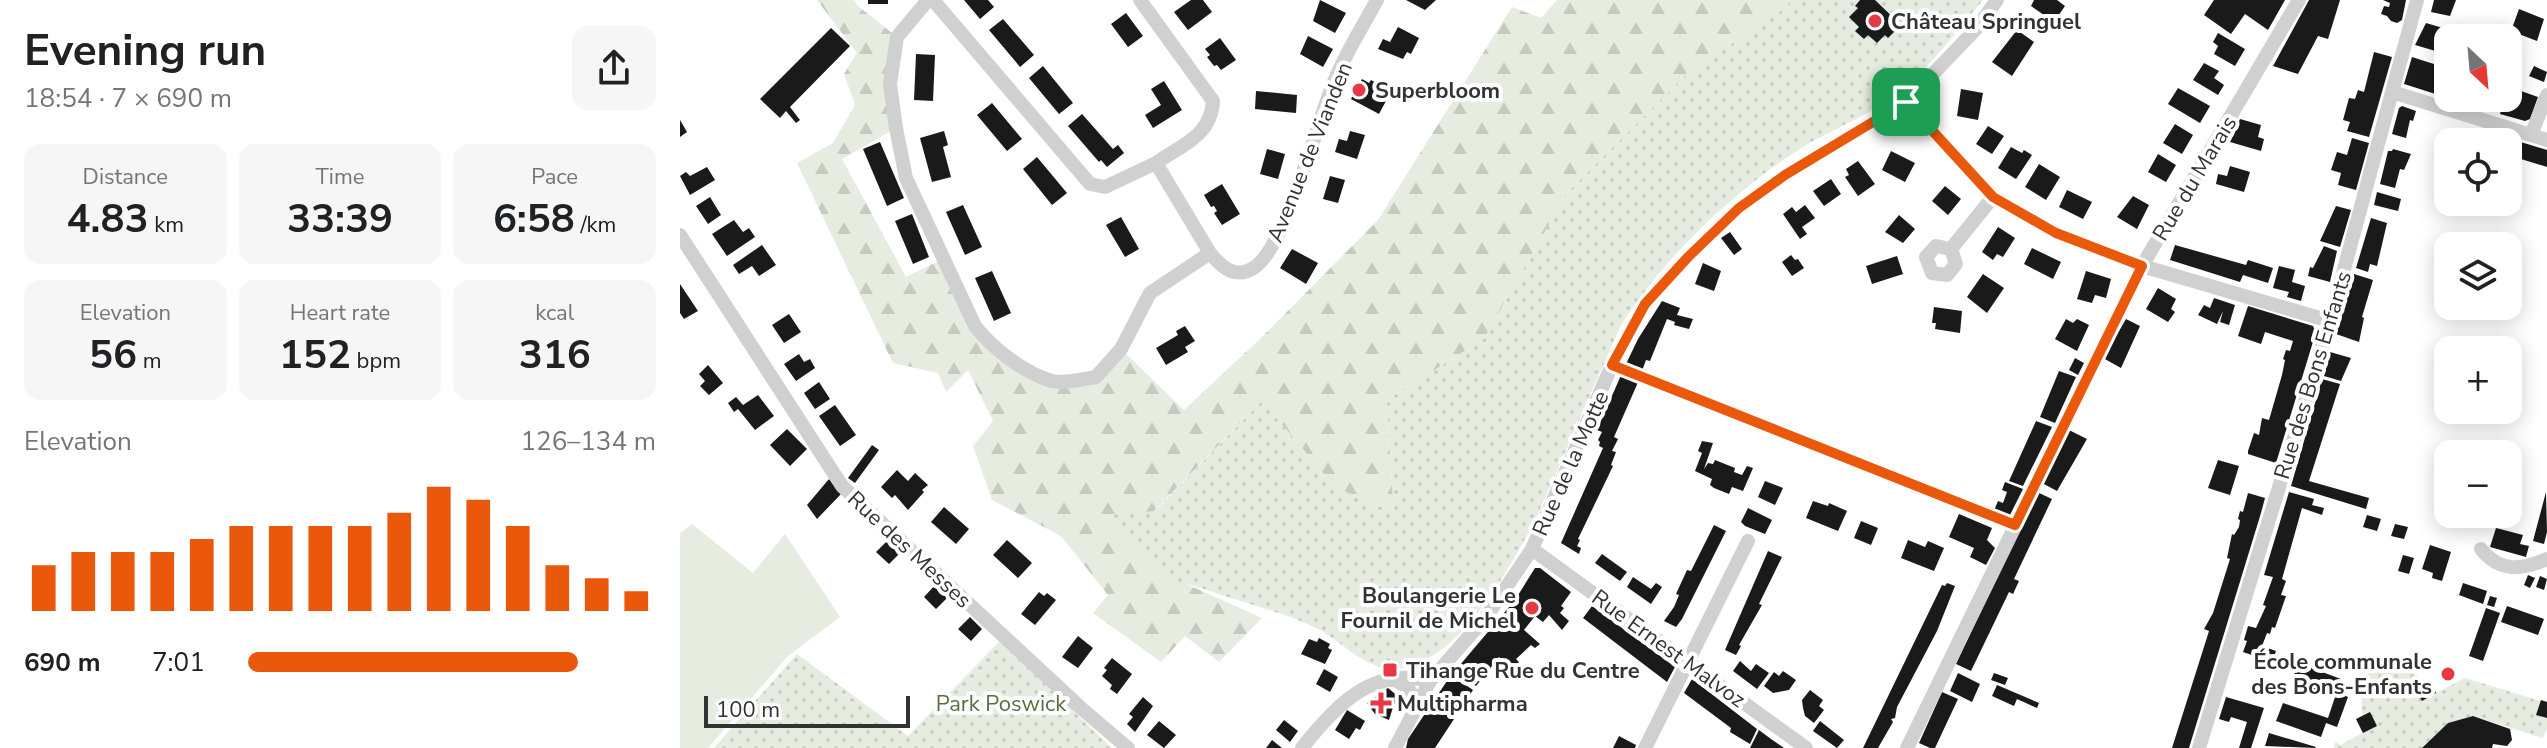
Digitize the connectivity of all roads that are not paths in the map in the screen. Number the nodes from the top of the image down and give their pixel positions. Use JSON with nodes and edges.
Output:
{"nodes":[{"id":1,"x":931,"y":0,"type":"edge"},
{"id":2,"x":1140,"y":0,"type":"edge"},
{"id":3,"x":1377,"y":0,"type":"edge"},
{"id":4,"x":1997,"y":0,"type":"edge"},
{"id":5,"x":2299,"y":0,"type":"edge"},
{"id":6,"x":2417,"y":0,"type":"edge"},
{"id":7,"x":2392,"y":92,"type":"junction"},
{"id":8,"x":2547,"y":95,"type":"edge"},
{"id":9,"x":1906,"y":102,"type":"junction"},
{"id":10,"x":2531,"y":135,"type":"junction"},
{"id":11,"x":2547,"y":140,"type":"edge"},
{"id":12,"x":1156,"y":163,"type":"junction"},
{"id":13,"x":1993,"y":197,"type":"junction"},
{"id":14,"x":680,"y":235,"type":"edge"},
{"id":15,"x":1951,"y":249,"type":"dead end"},
{"id":16,"x":1210,"y":253,"type":"junction"},
{"id":17,"x":2142,"y":266,"type":"junction"},
{"id":18,"x":2330,"y":321,"type":"junction"},
{"id":19,"x":1612,"y":365,"type":"junction"},
{"id":20,"x":2015,"y":525,"type":"junction"},
{"id":21,"x":1748,"y":541,"type":"dead end"},
{"id":22,"x":1532,"y":549,"type":"junction"},
{"id":23,"x":2481,"y":549,"type":"dead end"},
{"id":24,"x":2547,"y":559,"type":"edge"},
{"id":25,"x":1688,"y":661,"type":"junction"},
{"id":26,"x":1392,"y":678,"type":"junction"},
{"id":27,"x":1430,"y":681,"type":"junction"},
{"id":28,"x":1418,"y":703,"type":"junction"},
{"id":29,"x":1128,"y":748,"type":"edge"},
{"id":30,"x":1302,"y":748,"type":"edge"},
{"id":31,"x":1395,"y":748,"type":"edge"},
{"id":32,"x":1645,"y":748,"type":"edge"},
{"id":33,"x":1806,"y":748,"type":"edge"},
{"id":34,"x":1907,"y":748,"type":"edge"},
{"id":35,"x":2199,"y":748,"type":"edge"}],
"edges":[{"from":1,"to":12,"type":"street"},
{"from":1,"to":16,"type":"street"},
{"from":2,"to":12,"type":"street"},
{"from":3,"to":16,"type":"street","name":"Avenue de Vianden"},
{"from":4,"to":9,"type":"street","name":"Rue de la Motte"},
{"from":5,"to":17,"type":"street","name":"Rue du Marais"},
{"from":6,"to":7,"type":"street","name":"Rue des Bons Enfants"},
{"from":7,"to":10,"type":"street"},
{"from":7,"to":18,"type":"street","name":"Rue des Bons Enfants"},
{"from":8,"to":10,"type":"street"},
{"from":9,"to":13,"type":"street"},
{"from":9,"to":19,"type":"street","name":"Rue de la Motte"},
{"from":10,"to":11,"type":"street"},
{"from":12,"to":16,"type":"street","name":"Avenue de Vianden"},
{"from":13,"to":15,"type":"street"},
{"from":13,"to":17,"type":"street"},
{"from":14,"to":29,"type":"street","name":"Rue des Messes"},
{"from":17,"to":18,"type":"street"},
{"from":17,"to":20,"type":"street","name":"Rue du Marais"},
{"from":18,"to":35,"type":"street","name":"Rue des Bons Enfants"},
{"from":19,"to":20,"type":"street"},
{"from":19,"to":22,"type":"street","name":"Rue de la Motte"},
{"from":20,"to":34,"type":"street","name":"Rue du Marais"},
{"from":21,"to":25,"type":"street"},
{"from":22,"to":25,"type":"street","name":"Rue Ernest Malvoz"},
{"from":22,"to":27,"type":"street","name":"Rue de la Motte"},
{"from":23,"to":24,"type":"street"},
{"from":25,"to":32,"type":"street"},
{"from":25,"to":33,"type":"street","name":"Rue Ernest Malvoz"},
{"from":26,"to":27,"type":"street"},
{"from":26,"to":28,"type":"street"},
{"from":26,"to":30,"type":"street"},
{"from":27,"to":28,"type":"street","name":"Rue de la Motte"},
{"from":28,"to":31,"type":"street","name":"Rue de la Motte"}]}
